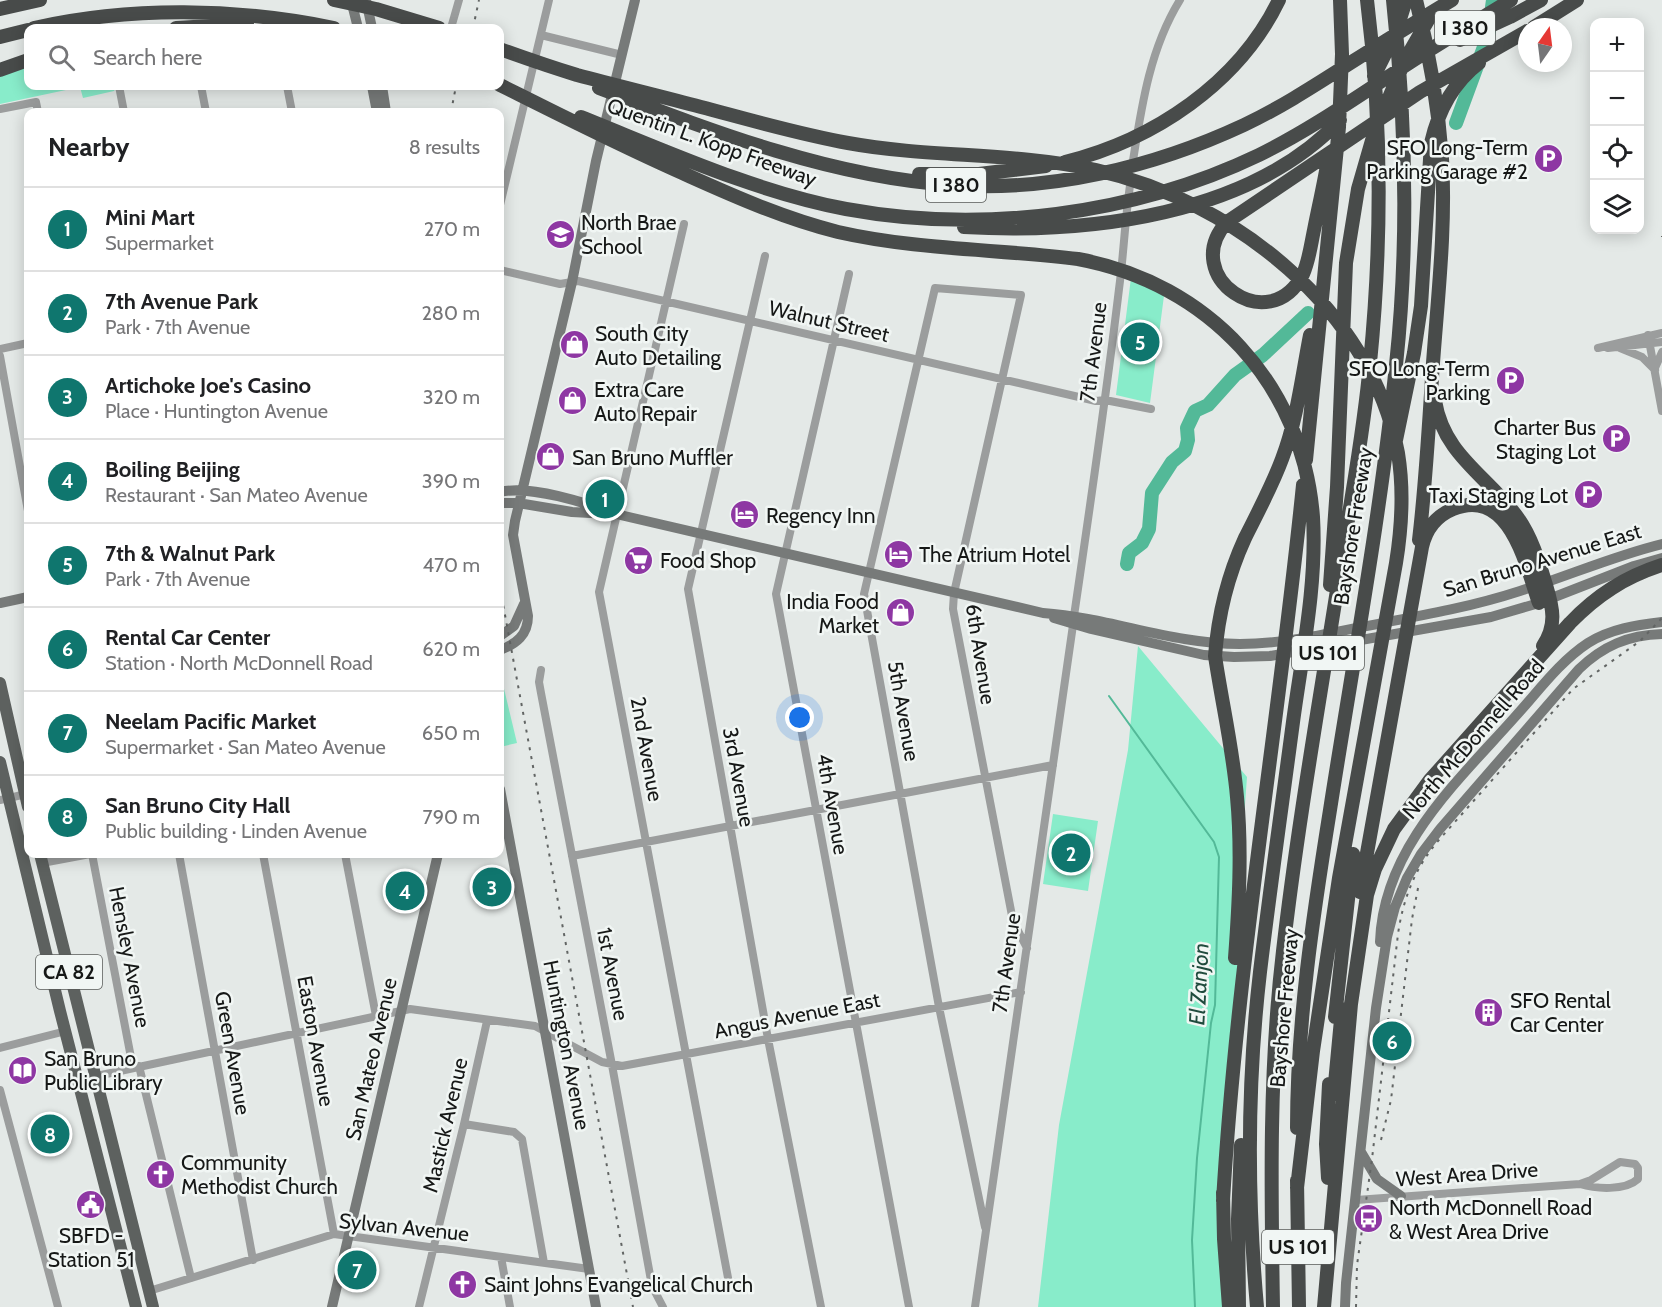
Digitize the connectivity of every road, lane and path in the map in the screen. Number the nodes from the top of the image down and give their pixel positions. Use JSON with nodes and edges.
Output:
{"nodes":[{"id":1,"x":40,"y":0,"type":"edge"},
{"id":2,"x":334,"y":0,"type":"edge"},
{"id":3,"x":351,"y":0,"type":"edge"},
{"id":4,"x":361,"y":0,"type":"edge"},
{"id":5,"x":366,"y":0,"type":"edge"},
{"id":6,"x":459,"y":0,"type":"edge"},
{"id":7,"x":549,"y":0,"type":"edge"},
{"id":8,"x":634,"y":0,"type":"edge"},
{"id":9,"x":1180,"y":0,"type":"edge"},
{"id":10,"x":1280,"y":0,"type":"edge"},
{"id":11,"x":1340,"y":0,"type":"edge"},
{"id":12,"x":1367,"y":0,"type":"edge"},
{"id":13,"x":1393,"y":0,"type":"edge"},
{"id":14,"x":1406,"y":0,"type":"edge"},
{"id":15,"x":1416,"y":0,"type":"edge"},
{"id":16,"x":1442,"y":0,"type":"edge"},
{"id":17,"x":1452,"y":0,"type":"edge"},
{"id":18,"x":1511,"y":0,"type":"edge"},
{"id":19,"x":1541,"y":0,"type":"edge"},
{"id":20,"x":1577,"y":0,"type":"edge"},
{"id":21,"x":0,"y":9,"type":"edge"},
{"id":22,"x":1548,"y":18,"type":"edge"},
{"id":23,"x":58,"y":24,"type":"edge"},
{"id":24,"x":310,"y":24,"type":"edge"},
{"id":25,"x":357,"y":24,"type":"edge"},
{"id":26,"x":371,"y":24,"type":"edge"},
{"id":27,"x":426,"y":24,"type":"edge"},
{"id":28,"x":428,"y":24,"type":"edge"},
{"id":29,"x":452,"y":24,"type":"edge"},
{"id":30,"x":1341,"y":29,"type":"junction"},
{"id":31,"x":24,"y":31,"type":"edge"},
{"id":32,"x":541,"y":34,"type":"junction"},
{"id":33,"x":1518,"y":36,"type":"edge"},
{"id":34,"x":0,"y":37,"type":"edge"},
{"id":35,"x":1518,"y":37,"type":"edge"},
{"id":36,"x":504,"y":51,"type":"edge"},
{"id":37,"x":622,"y":55,"type":"junction"},
{"id":38,"x":1362,"y":55,"type":"junction"},
{"id":39,"x":1419,"y":56,"type":"junction"},
{"id":40,"x":24,"y":61,"type":"edge"},
{"id":41,"x":0,"y":70,"type":"edge"},
{"id":42,"x":504,"y":86,"type":"edge"},
{"id":43,"x":120,"y":90,"type":"edge"},
{"id":44,"x":202,"y":90,"type":"edge"},
{"id":45,"x":288,"y":90,"type":"edge"},
{"id":46,"x":373,"y":90,"type":"edge"},
{"id":47,"x":383,"y":90,"type":"edge"},
{"id":48,"x":657,"y":102,"type":"junction"},
{"id":49,"x":37,"y":108,"type":"edge"},
{"id":50,"x":123,"y":108,"type":"edge"},
{"id":51,"x":205,"y":108,"type":"edge"},
{"id":52,"x":291,"y":108,"type":"edge"},
{"id":53,"x":376,"y":108,"type":"edge"},
{"id":54,"x":385,"y":108,"type":"edge"},
{"id":55,"x":0,"y":109,"type":"edge"},
{"id":56,"x":645,"y":150,"type":"junction"},
{"id":57,"x":1329,"y":152,"type":"edge"},
{"id":58,"x":1329,"y":152,"type":"edge"},
{"id":59,"x":1329,"y":152,"type":"edge"},
{"id":60,"x":1329,"y":152,"type":"edge"},
{"id":61,"x":807,"y":159,"type":"junction"},
{"id":62,"x":504,"y":188,"type":"edge"},
{"id":63,"x":846,"y":209,"type":"junction"},
{"id":64,"x":684,"y":224,"type":"dead end"},
{"id":65,"x":765,"y":256,"type":"dead end"},
{"id":66,"x":504,"y":271,"type":"edge"},
{"id":67,"x":849,"y":274,"type":"dead end"},
{"id":68,"x":572,"y":282,"type":"junction"},
{"id":69,"x":1021,"y":295,"type":"joint"},
{"id":70,"x":1322,"y":296,"type":"junction"},
{"id":71,"x":667,"y":302,"type":"junction"},
{"id":72,"x":750,"y":321,"type":"junction"},
{"id":73,"x":1662,"y":333,"type":"edge"},
{"id":74,"x":1648,"y":335,"type":"junction"},
{"id":75,"x":833,"y":340,"type":"junction"},
{"id":76,"x":1435,"y":342,"type":"junction"},
{"id":77,"x":1662,"y":342,"type":"edge"},
{"id":78,"x":24,"y":344,"type":"edge"},
{"id":79,"x":1649,"y":344,"type":"junction"},
{"id":80,"x":1619,"y":348,"type":"junction"},
{"id":81,"x":0,"y":349,"type":"edge"},
{"id":82,"x":1662,"y":352,"type":"edge"},
{"id":83,"x":0,"y":356,"type":"edge"},
{"id":84,"x":920,"y":360,"type":"junction"},
{"id":85,"x":1655,"y":370,"type":"junction"},
{"id":86,"x":1002,"y":379,"type":"junction"},
{"id":87,"x":1105,"y":400,"type":"junction"},
{"id":88,"x":1152,"y":409,"type":"dead end"},
{"id":89,"x":1662,"y":411,"type":"edge"},
{"id":90,"x":24,"y":489,"type":"edge"},
{"id":91,"x":522,"y":489,"type":"junction"},
{"id":92,"x":504,"y":491,"type":"edge"},
{"id":93,"x":504,"y":503,"type":"edge"},
{"id":94,"x":518,"y":503,"type":"junction"},
{"id":95,"x":616,"y":514,"type":"junction"},
{"id":96,"x":1375,"y":520,"type":"junction"},
{"id":97,"x":700,"y":534,"type":"junction"},
{"id":98,"x":1662,"y":544,"type":"edge"},
{"id":99,"x":786,"y":554,"type":"junction"},
{"id":100,"x":1662,"y":558,"type":"edge"},
{"id":101,"x":1662,"y":565,"type":"edge"},
{"id":102,"x":869,"y":573,"type":"junction"},
{"id":103,"x":1539,"y":585,"type":"junction"},
{"id":104,"x":954,"y":593,"type":"junction"},
{"id":105,"x":24,"y":598,"type":"edge"},
{"id":106,"x":525,"y":601,"type":"junction"},
{"id":107,"x":1545,"y":601,"type":"junction"},
{"id":108,"x":0,"y":603,"type":"edge"},
{"id":109,"x":1411,"y":608,"type":"junction"},
{"id":110,"x":1073,"y":620,"type":"junction"},
{"id":111,"x":1662,"y":622,"type":"edge"},
{"id":112,"x":504,"y":633,"type":"edge"},
{"id":113,"x":1662,"y":634,"type":"edge"},
{"id":114,"x":504,"y":648,"type":"edge"},
{"id":115,"x":1215,"y":650,"type":"junction"},
{"id":116,"x":541,"y":670,"type":"dead end"},
{"id":117,"x":1377,"y":673,"type":"junction"},
{"id":118,"x":0,"y":683,"type":"edge"},
{"id":119,"x":1515,"y":683,"type":"junction"},
{"id":120,"x":1323,"y":686,"type":"junction"},
{"id":121,"x":0,"y":762,"type":"edge"},
{"id":122,"x":1053,"y":765,"type":"junction"},
{"id":123,"x":985,"y":778,"type":"junction"},
{"id":124,"x":24,"y":787,"type":"edge"},
{"id":125,"x":900,"y":794,"type":"junction"},
{"id":126,"x":5,"y":799,"type":"edge"},
{"id":127,"x":24,"y":800,"type":"edge"},
{"id":128,"x":816,"y":810,"type":"junction"},
{"id":129,"x":504,"y":811,"type":"edge"},
{"id":130,"x":730,"y":826,"type":"junction"},
{"id":131,"x":645,"y":842,"type":"junction"},
{"id":132,"x":572,"y":856,"type":"junction"},
{"id":133,"x":41,"y":858,"type":"edge"},
{"id":134,"x":92,"y":858,"type":"edge"},
{"id":135,"x":180,"y":858,"type":"edge"},
{"id":136,"x":264,"y":858,"type":"edge"},
{"id":137,"x":346,"y":858,"type":"edge"},
{"id":138,"x":437,"y":858,"type":"edge"},
{"id":139,"x":1273,"y":870,"type":"junction"},
{"id":140,"x":1027,"y":948,"type":"junction"},
{"id":141,"x":1379,"y":980,"type":"junction"},
{"id":142,"x":1021,"y":992,"type":"junction"},
{"id":143,"x":939,"y":1007,"type":"junction"},
{"id":144,"x":403,"y":1011,"type":"junction"},
{"id":145,"x":376,"y":1016,"type":"junction"},
{"id":146,"x":487,"y":1021,"type":"junction"},
{"id":147,"x":854,"y":1023,"type":"junction"},
{"id":148,"x":544,"y":1030,"type":"junction"},
{"id":149,"x":1336,"y":1030,"type":"junction"},
{"id":150,"x":66,"y":1031,"type":"junction"},
{"id":151,"x":297,"y":1033,"type":"junction"},
{"id":152,"x":768,"y":1039,"type":"junction"},
{"id":153,"x":0,"y":1048,"type":"edge"},
{"id":154,"x":214,"y":1050,"type":"junction"},
{"id":155,"x":686,"y":1055,"type":"junction"},
{"id":156,"x":612,"y":1065,"type":"junction"},
{"id":157,"x":136,"y":1067,"type":"junction"},
{"id":158,"x":95,"y":1076,"type":"junction"},
{"id":159,"x":78,"y":1080,"type":"junction"},
{"id":160,"x":0,"y":1089,"type":"edge"},
{"id":161,"x":464,"y":1124,"type":"junction"},
{"id":162,"x":1361,"y":1152,"type":"junction"},
{"id":163,"x":1580,"y":1184,"type":"junction"},
{"id":164,"x":1297,"y":1188,"type":"junction"},
{"id":165,"x":1401,"y":1197,"type":"junction"},
{"id":166,"x":1356,"y":1200,"type":"junction"},
{"id":167,"x":1223,"y":1201,"type":"junction"},
{"id":168,"x":985,"y":1227,"type":"junction"},
{"id":169,"x":334,"y":1234,"type":"junction"},
{"id":170,"x":350,"y":1235,"type":"junction"},
{"id":171,"x":434,"y":1247,"type":"junction"},
{"id":172,"x":501,"y":1257,"type":"junction"},
{"id":173,"x":253,"y":1260,"type":"junction"},
{"id":174,"x":544,"y":1263,"type":"junction"},
{"id":175,"x":589,"y":1269,"type":"junction"},
{"id":176,"x":191,"y":1278,"type":"junction"},
{"id":177,"x":729,"y":1283,"type":"dead end"},
{"id":178,"x":149,"y":1291,"type":"junction"},
{"id":179,"x":58,"y":1307,"type":"edge"},
{"id":180,"x":136,"y":1307,"type":"edge"},
{"id":181,"x":153,"y":1307,"type":"edge"},
{"id":182,"x":332,"y":1307,"type":"edge"},
{"id":183,"x":419,"y":1307,"type":"edge"},
{"id":184,"x":510,"y":1307,"type":"edge"},
{"id":185,"x":596,"y":1307,"type":"edge"},
{"id":186,"x":663,"y":1307,"type":"edge"},
{"id":187,"x":821,"y":1307,"type":"edge"},
{"id":188,"x":909,"y":1307,"type":"edge"},
{"id":189,"x":975,"y":1307,"type":"edge"},
{"id":190,"x":1229,"y":1307,"type":"edge"},
{"id":191,"x":1239,"y":1307,"type":"edge"},
{"id":192,"x":1257,"y":1307,"type":"edge"},
{"id":193,"x":1273,"y":1307,"type":"edge"},
{"id":194,"x":1299,"y":1307,"type":"edge"},
{"id":195,"x":1326,"y":1307,"type":"edge"},
{"id":196,"x":1345,"y":1307,"type":"edge"}],
"edges":[{"from":1,"to":21,"type":"highway"},
{"from":2,"to":27,"type":"highway"},
{"from":3,"to":25,"type":"street"},
{"from":4,"to":28,"type":"highway"},
{"from":5,"to":26,"type":"street"},
{"from":6,"to":29,"type":"street"},
{"from":7,"to":32,"type":"street"},
{"from":8,"to":37,"type":"street"},
{"from":9,"to":87,"type":"street","name":"7th Avenue"},
{"from":10,"to":61,"type":"highway"},
{"from":11,"to":30,"type":"highway"},
{"from":12,"to":120,"type":"highway","name":"Bayshore Freeway","number":"US 101"},
{"from":13,"to":96,"type":"highway","name":"Bayshore Freeway","number":"US 101"},
{"from":14,"to":63,"type":"highway"},
{"from":15,"to":76,"type":"highway"},
{"from":16,"to":38,"type":"highway"},
{"from":16,"to":120,"type":"highway"},
{"from":17,"to":38,"type":"highway","name":"Quentin L. Kopp Freeway","number":"I 380"},
{"from":18,"to":39,"type":"highway","name":"Quentin L. Kopp Freeway","number":"I 380"},
{"from":19,"to":39,"type":"highway"},
{"from":20,"to":22,"type":"highway"},
{"from":23,"to":24,"type":"highway"},
{"from":30,"to":57,"type":"highway"},
{"from":30,"to":70,"type":"highway"},
{"from":31,"to":34,"type":"highway"},
{"from":32,"to":37,"type":"street"},
{"from":32,"to":62,"type":"street"},
{"from":33,"to":60,"type":"highway"},
{"from":35,"to":96,"type":"highway"},
{"from":36,"to":48,"type":"highway"},
{"from":37,"to":68,"type":"street"},
{"from":38,"to":61,"type":"highway","name":"Quentin L. Kopp Freeway","number":"I 380"},
{"from":39,"to":63,"type":"highway","name":"Quentin L. Kopp Freeway","number":"I 380"},
{"from":40,"to":41,"type":"highway"},
{"from":42,"to":56,"type":"highway"},
{"from":43,"to":50,"type":"street"},
{"from":44,"to":51,"type":"street"},
{"from":45,"to":52,"type":"street"},
{"from":46,"to":53,"type":"street"},
{"from":47,"to":54,"type":"street"},
{"from":48,"to":61,"type":"highway","name":"Quentin L. Kopp Freeway","number":"I 380"},
{"from":48,"to":117,"type":"highway"},
{"from":49,"to":55,"type":"street"},
{"from":56,"to":63,"type":"highway","name":"Quentin L. Kopp Freeway","number":"I 380"},
{"from":56,"to":139,"type":"highway"},
{"from":58,"to":59,"type":"highway"},
{"from":64,"to":71,"type":"street","name":"2nd Avenue"},
{"from":65,"to":72,"type":"street","name":"3rd Avenue"},
{"from":66,"to":68,"type":"street","name":"Walnut Street"},
{"from":67,"to":75,"type":"street","name":"4th Avenue"},
{"from":68,"to":71,"type":"street","name":"Walnut Street"},
{"from":68,"to":91,"type":"street"},
{"from":69,"to":84,"type":"street","name":"5th Avenue"},
{"from":69,"to":86,"type":"street","name":"6th Avenue"},
{"from":70,"to":115,"type":"highway"},
{"from":70,"to":167,"type":"highway"},
{"from":71,"to":72,"type":"street","name":"Walnut Street"},
{"from":71,"to":95,"type":"street","name":"2nd Avenue"},
{"from":72,"to":75,"type":"street","name":"Walnut Street"},
{"from":72,"to":97,"type":"street","name":"3rd Avenue"},
{"from":73,"to":74,"type":"street"},
{"from":74,"to":79,"type":"street"},
{"from":74,"to":80,"type":"street"},
{"from":75,"to":84,"type":"street","name":"Walnut Street"},
{"from":75,"to":99,"type":"street","name":"4th Avenue"},
{"from":76,"to":103,"type":"highway"},
{"from":76,"to":109,"type":"highway"},
{"from":77,"to":79,"type":"street"},
{"from":78,"to":81,"type":"street"},
{"from":79,"to":80,"type":"street"},
{"from":79,"to":85,"type":"street"},
{"from":80,"to":85,"type":"street"},
{"from":82,"to":85,"type":"street"},
{"from":83,"to":90,"type":"street"},
{"from":84,"to":86,"type":"street","name":"Walnut Street"},
{"from":84,"to":102,"type":"street","name":"5th Avenue"},
{"from":85,"to":89,"type":"street"},
{"from":86,"to":87,"type":"street","name":"Walnut Street"},
{"from":86,"to":104,"type":"street","name":"6th Avenue"},
{"from":87,"to":88,"type":"street","name":"Walnut Street"},
{"from":87,"to":110,"type":"street","name":"7th Avenue"},
{"from":91,"to":92,"type":"street"},
{"from":91,"to":94,"type":"street"},
{"from":91,"to":95,"type":"street","name":"San Bruno Avenue East"},
{"from":93,"to":94,"type":"street","name":"San Bruno Avenue East"},
{"from":94,"to":95,"type":"street","name":"San Bruno Avenue East"},
{"from":94,"to":106,"type":"street"},
{"from":95,"to":97,"type":"street","name":"San Bruno Avenue East"},
{"from":95,"to":131,"type":"street","name":"2nd Avenue"},
{"from":96,"to":164,"type":"highway","name":"Bayshore Freeway","number":"US 101"},
{"from":97,"to":99,"type":"street","name":"San Bruno Avenue East"},
{"from":97,"to":130,"type":"street","name":"3rd Avenue"},
{"from":98,"to":103,"type":"street","name":"San Bruno Avenue East"},
{"from":99,"to":102,"type":"street","name":"San Bruno Avenue East"},
{"from":99,"to":128,"type":"street","name":"4th Avenue"},
{"from":100,"to":107,"type":"street","name":"San Bruno Avenue East"},
{"from":101,"to":119,"type":"highway"},
{"from":102,"to":104,"type":"street","name":"San Bruno Avenue East"},
{"from":102,"to":125,"type":"street","name":"5th Avenue"},
{"from":103,"to":107,"type":"highway"},
{"from":103,"to":109,"type":"highway"},
{"from":103,"to":115,"type":"street","name":"San Bruno Avenue East"},
{"from":104,"to":110,"type":"street","name":"San Bruno Avenue East"},
{"from":104,"to":123,"type":"street","name":"6th Avenue"},
{"from":105,"to":108,"type":"street"},
{"from":106,"to":112,"type":"street"},
{"from":106,"to":114,"type":"street"},
{"from":107,"to":115,"type":"street","name":"San Bruno Avenue East"},
{"from":107,"to":119,"type":"highway"},
{"from":109,"to":149,"type":"highway"},
{"from":110,"to":115,"type":"street","name":"San Bruno Avenue East"},
{"from":110,"to":122,"type":"street","name":"7th Avenue"},
{"from":111,"to":141,"type":"street","name":"North McDonnell Road"},
{"from":113,"to":141,"type":"street","name":"North McDonnell Road"},
{"from":115,"to":167,"type":"highway"},
{"from":116,"to":132,"type":"street","name":"1st Avenue"},
{"from":117,"to":149,"type":"highway"},
{"from":117,"to":164,"type":"highway"},
{"from":118,"to":124,"type":"main road"},
{"from":119,"to":195,"type":"highway"},
{"from":120,"to":193,"type":"highway","name":"Bayshore Freeway","number":"US 101"},
{"from":121,"to":126,"type":"main road","number":"CA 82"},
{"from":122,"to":123,"type":"street"},
{"from":122,"to":140,"type":"street","name":"7th Avenue"},
{"from":123,"to":125,"type":"street"},
{"from":123,"to":140,"type":"street","name":"6th Avenue"},
{"from":125,"to":128,"type":"street"},
{"from":125,"to":143,"type":"street","name":"5th Avenue"},
{"from":126,"to":127,"type":"street"},
{"from":126,"to":150,"type":"main road","number":"CA 82"},
{"from":128,"to":130,"type":"street"},
{"from":128,"to":147,"type":"street","name":"4th Avenue"},
{"from":129,"to":148,"type":"street","name":"Huntington Avenue"},
{"from":130,"to":131,"type":"street"},
{"from":130,"to":152,"type":"street","name":"3rd Avenue"},
{"from":131,"to":132,"type":"street"},
{"from":131,"to":155,"type":"street","name":"2nd Avenue"},
{"from":132,"to":156,"type":"street","name":"1st Avenue"},
{"from":133,"to":158,"type":"main road","number":"CA 82"},
{"from":134,"to":157,"type":"street","name":"Hensley Avenue"},
{"from":135,"to":154,"type":"street","name":"Green Avenue"},
{"from":136,"to":151,"type":"street","name":"Easton Avenue"},
{"from":137,"to":145,"type":"street"},
{"from":138,"to":144,"type":"street","name":"San Mateo Avenue"},
{"from":139,"to":191,"type":"highway"},
{"from":139,"to":192,"type":"highway"},
{"from":140,"to":142,"type":"street","name":"7th Avenue"},
{"from":141,"to":162,"type":"street","name":"North McDonnell Road"},
{"from":142,"to":143,"type":"street","name":"Angus Avenue East"},
{"from":142,"to":168,"type":"street","name":"7th Avenue"},
{"from":143,"to":147,"type":"street","name":"Angus Avenue East"},
{"from":143,"to":168,"type":"street","name":"5th Avenue"},
{"from":144,"to":145,"type":"street","name":"Angus Avenue East"},
{"from":144,"to":146,"type":"street","name":"Angus Avenue East"},
{"from":144,"to":170,"type":"street","name":"San Mateo Avenue"},
{"from":145,"to":151,"type":"street","name":"Angus Avenue East"},
{"from":146,"to":148,"type":"street","name":"Angus Avenue East"},
{"from":146,"to":161,"type":"street","name":"Mastick Avenue"},
{"from":147,"to":152,"type":"street","name":"Angus Avenue East"},
{"from":147,"to":188,"type":"street","name":"4th Avenue"},
{"from":148,"to":156,"type":"street","name":"Angus Avenue East"},
{"from":148,"to":175,"type":"street","name":"Huntington Avenue"},
{"from":149,"to":195,"type":"highway"},
{"from":150,"to":153,"type":"street"},
{"from":150,"to":159,"type":"main road","number":"CA 82"},
{"from":151,"to":154,"type":"street","name":"Angus Avenue East"},
{"from":151,"to":169,"type":"street","name":"Easton Avenue"},
{"from":152,"to":155,"type":"street","name":"Angus Avenue East"},
{"from":152,"to":187,"type":"street","name":"3rd Avenue"},
{"from":154,"to":157,"type":"street","name":"Angus Avenue East"},
{"from":154,"to":173,"type":"street","name":"Green Avenue"},
{"from":155,"to":156,"type":"street","name":"Angus Avenue East"},
{"from":155,"to":177,"type":"street","name":"2nd Avenue"},
{"from":156,"to":186,"type":"street","name":"1st Avenue"},
{"from":157,"to":158,"type":"street","name":"Angus Avenue East"},
{"from":157,"to":176,"type":"street","name":"Hensley Avenue"},
{"from":158,"to":159,"type":"street","name":"Angus Avenue East"},
{"from":158,"to":178,"type":"main road","number":"CA 82"},
{"from":159,"to":180,"type":"main road","number":"CA 82"},
{"from":160,"to":179,"type":"street"},
{"from":161,"to":171,"type":"street","name":"Mastick Avenue"},
{"from":161,"to":174,"type":"street"},
{"from":162,"to":165,"type":"street"},
{"from":162,"to":166,"type":"street","name":"North McDonnell Road"},
{"from":163,"to":163,"type":"street","name":"West Area Drive"},
{"from":163,"to":165,"type":"street","name":"West Area Drive"},
{"from":164,"to":194,"type":"highway","name":"Bayshore Freeway","number":"US 101"},
{"from":165,"to":166,"type":"street","name":"West Area Drive"},
{"from":166,"to":196,"type":"street","name":"North McDonnell Road"},
{"from":167,"to":190,"type":"highway"},
{"from":168,"to":189,"type":"street","name":"7th Avenue"},
{"from":169,"to":170,"type":"street","name":"Sylvan Avenue"},
{"from":169,"to":173,"type":"street","name":"Sylvan Avenue"},
{"from":170,"to":171,"type":"street","name":"Sylvan Avenue"},
{"from":170,"to":182,"type":"street","name":"San Mateo Avenue"},
{"from":171,"to":172,"type":"street","name":"Sylvan Avenue"},
{"from":171,"to":183,"type":"street","name":"Mastick Avenue"},
{"from":172,"to":174,"type":"street","name":"Sylvan Avenue"},
{"from":172,"to":184,"type":"street"},
{"from":173,"to":176,"type":"street","name":"Sylvan Avenue"},
{"from":174,"to":175,"type":"street","name":"Sylvan Avenue"},
{"from":175,"to":185,"type":"street","name":"Huntington Avenue"},
{"from":176,"to":178,"type":"street","name":"Sylvan Avenue"},
{"from":178,"to":181,"type":"main road","number":"CA 82"}]}
